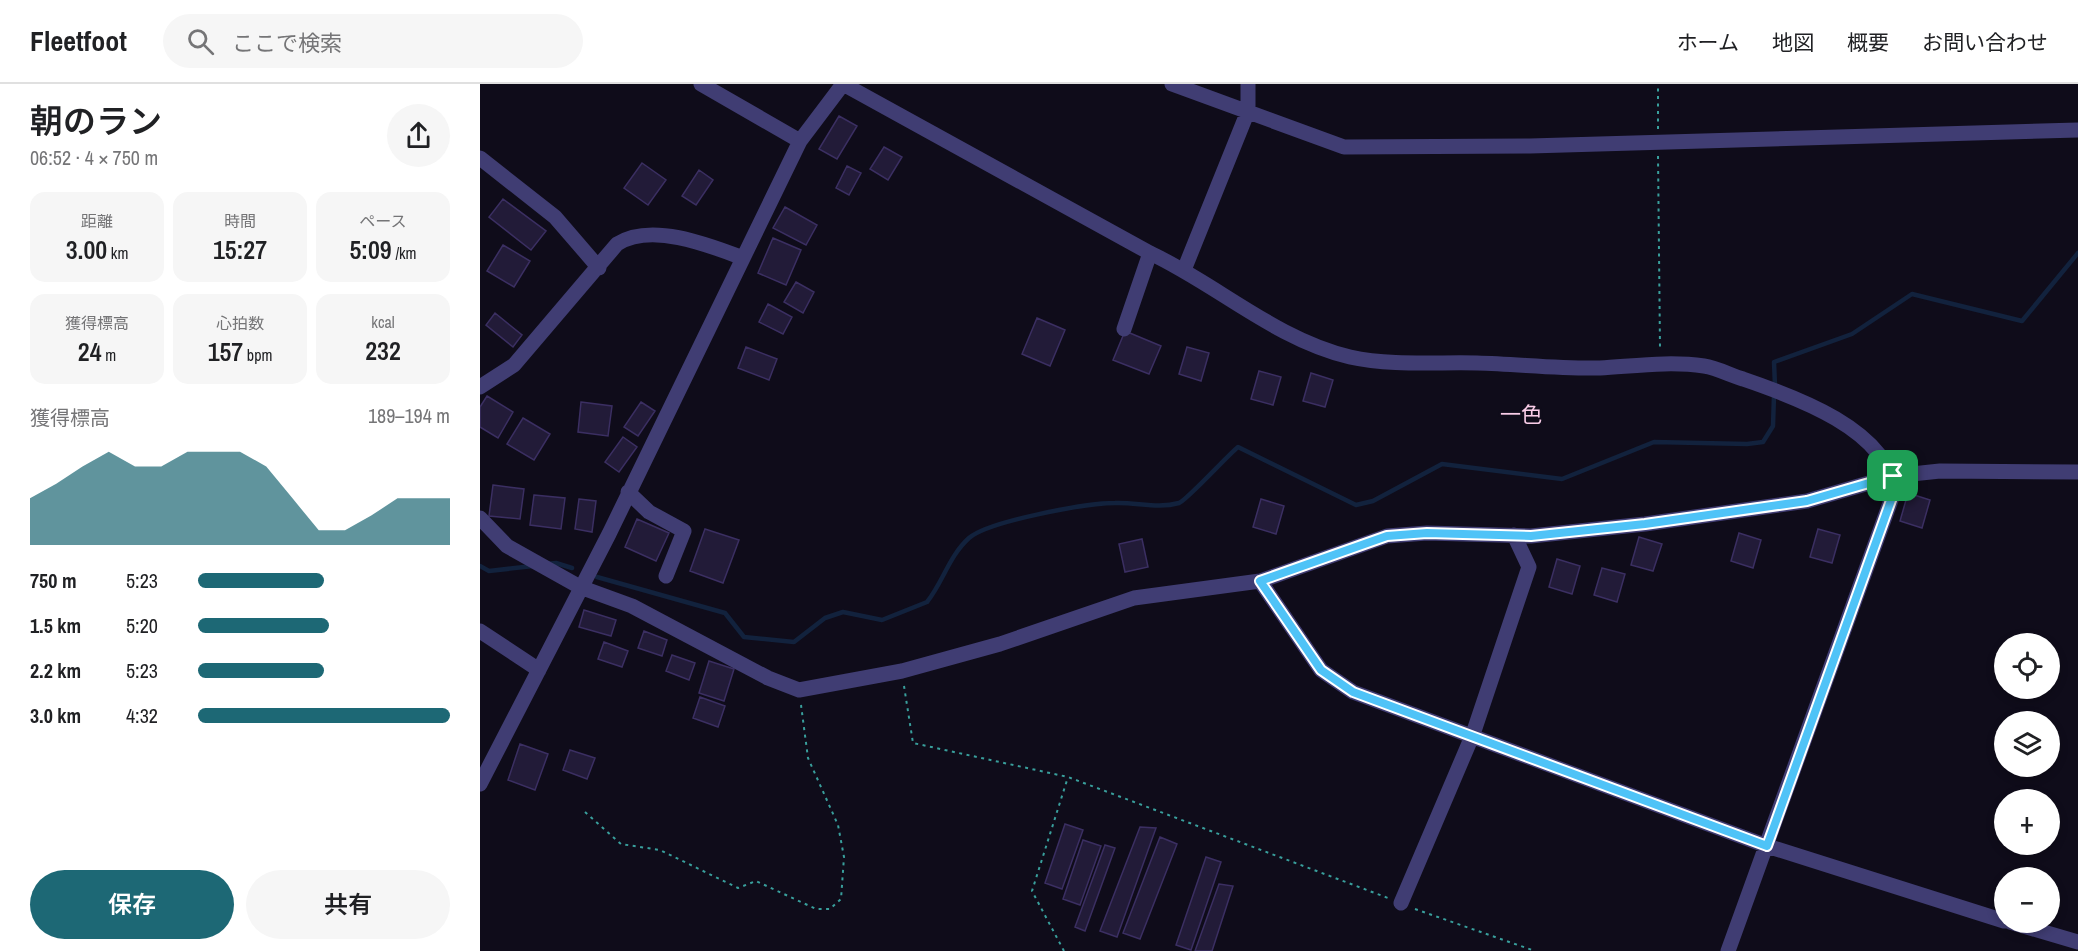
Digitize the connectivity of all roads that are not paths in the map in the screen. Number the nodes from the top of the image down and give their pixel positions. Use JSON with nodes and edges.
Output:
{"nodes":[{"id":1,"x":701,"y":84,"type":"edge"},
{"id":2,"x":843,"y":84,"type":"edge"},
{"id":3,"x":1172,"y":84,"type":"edge"},
{"id":4,"x":1248,"y":84,"type":"edge"},
{"id":5,"x":1248,"y":111,"type":"junction"},
{"id":6,"x":2078,"y":130,"type":"edge"},
{"id":7,"x":800,"y":141,"type":"junction"},
{"id":8,"x":480,"y":158,"type":"edge"},
{"id":9,"x":1150,"y":253,"type":"junction"},
{"id":10,"x":743,"y":258,"type":"junction"},
{"id":11,"x":599,"y":268,"type":"junction"},
{"id":12,"x":1184,"y":270,"type":"junction"},
{"id":13,"x":1124,"y":329,"type":"dead end"},
{"id":14,"x":480,"y":387,"type":"edge"},
{"id":15,"x":2078,"y":472,"type":"edge"},
{"id":16,"x":1893,"y":476,"type":"junction"},
{"id":17,"x":628,"y":492,"type":"junction"},
{"id":18,"x":480,"y":518,"type":"edge"},
{"id":19,"x":1514,"y":535,"type":"junction"},
{"id":20,"x":666,"y":576,"type":"dead end"},
{"id":21,"x":1260,"y":581,"type":"junction"},
{"id":22,"x":580,"y":587,"type":"junction"},
{"id":23,"x":480,"y":631,"type":"edge"},
{"id":24,"x":539,"y":670,"type":"junction"},
{"id":25,"x":1473,"y":734,"type":"junction"},
{"id":26,"x":480,"y":784,"type":"edge"},
{"id":27,"x":1767,"y":846,"type":"junction"},
{"id":28,"x":1401,"y":903,"type":"road end"},
{"id":29,"x":1994,"y":918,"type":"edge"},
{"id":30,"x":2047,"y":933,"type":"edge"},
{"id":31,"x":2078,"y":942,"type":"edge"},
{"id":32,"x":1728,"y":951,"type":"edge"}],
"edges":[{"from":1,"to":7,"type":"street"},
{"from":2,"to":7,"type":"street"},
{"from":2,"to":9,"type":"street"},
{"from":3,"to":5,"type":"street"},
{"from":4,"to":5,"type":"street"},
{"from":5,"to":6,"type":"street"},
{"from":5,"to":12,"type":"street"},
{"from":7,"to":10,"type":"street"},
{"from":8,"to":11,"type":"street"},
{"from":9,"to":12,"type":"street"},
{"from":9,"to":13,"type":"street"},
{"from":10,"to":11,"type":"street"},
{"from":10,"to":17,"type":"street"},
{"from":11,"to":14,"type":"street"},
{"from":12,"to":16,"type":"street"},
{"from":15,"to":16,"type":"street"},
{"from":16,"to":19,"type":"street"},
{"from":16,"to":27,"type":"street"},
{"from":17,"to":20,"type":"street"},
{"from":17,"to":22,"type":"street"},
{"from":18,"to":22,"type":"street"},
{"from":19,"to":21,"type":"street"},
{"from":19,"to":25,"type":"street"},
{"from":21,"to":22,"type":"street"},
{"from":21,"to":25,"type":"street"},
{"from":22,"to":24,"type":"street"},
{"from":23,"to":24,"type":"street"},
{"from":24,"to":26,"type":"street"},
{"from":25,"to":27,"type":"street"},
{"from":25,"to":28,"type":"street"},
{"from":27,"to":29,"type":"street"},
{"from":27,"to":32,"type":"street"},
{"from":30,"to":31,"type":"street"}]}
